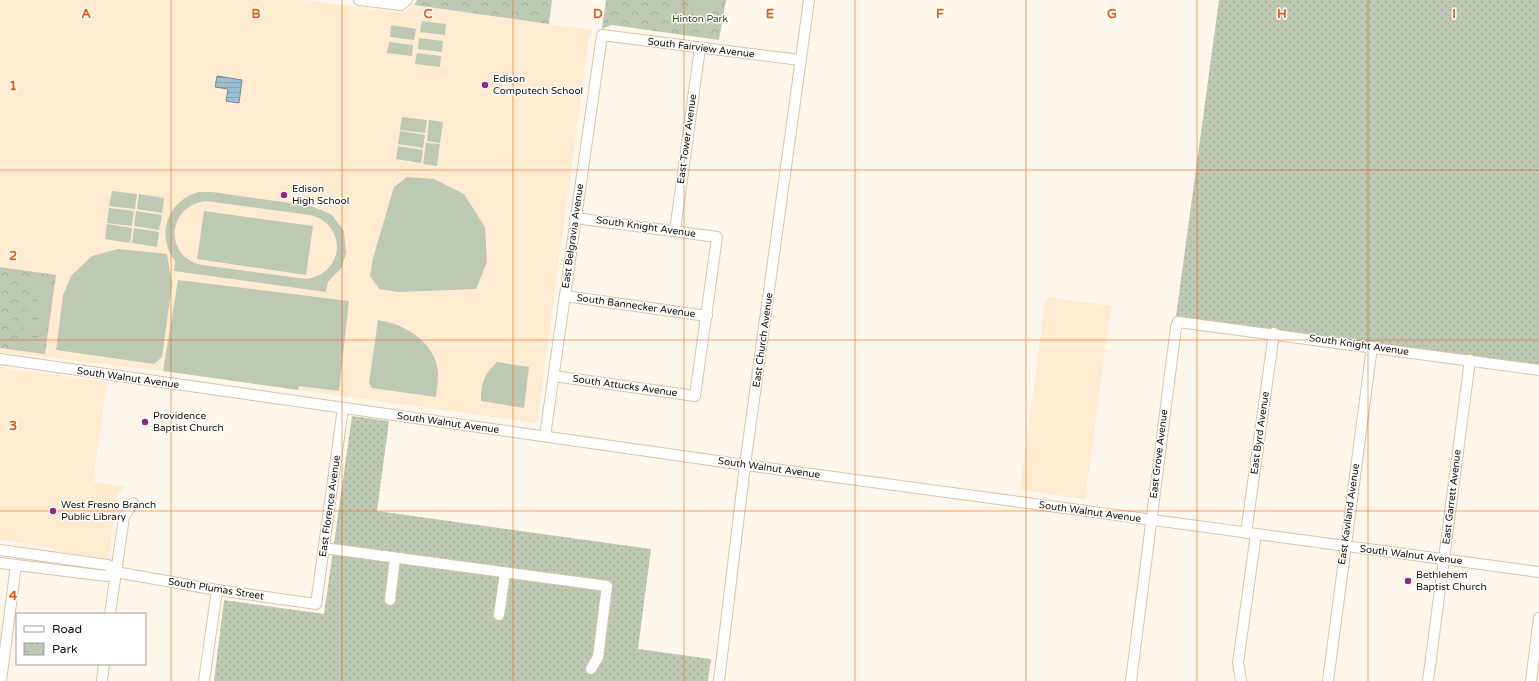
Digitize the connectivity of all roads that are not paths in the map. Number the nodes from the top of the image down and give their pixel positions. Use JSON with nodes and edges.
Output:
{"nodes":[{"id":1,"x":359,"y":0,"type":"edge"},
{"id":2,"x":809,"y":0,"type":"edge"},
{"id":3,"x":406,"y":2,"type":"edge"},
{"id":4,"x":602,"y":35,"type":"joint"},
{"id":5,"x":700,"y":48,"type":"junction"},
{"id":6,"x":800,"y":60,"type":"junction"},
{"id":7,"x":576,"y":218,"type":"junction"},
{"id":8,"x":675,"y":231,"type":"junction"},
{"id":9,"x":564,"y":296,"type":"junction"},
{"id":10,"x":707,"y":316,"type":"junction"},
{"id":11,"x":1178,"y":322,"type":"joint"},
{"id":12,"x":1274,"y":333,"type":"junction"},
{"id":13,"x":1372,"y":347,"type":"junction"},
{"id":14,"x":0,"y":359,"type":"edge"},
{"id":15,"x":1470,"y":360,"type":"junction"},
{"id":16,"x":1539,"y":370,"type":"edge"},
{"id":17,"x":554,"y":376,"type":"junction"},
{"id":18,"x":343,"y":408,"type":"junction"},
{"id":19,"x":545,"y":436,"type":"junction"},
{"id":20,"x":746,"y":464,"type":"junction"},
{"id":21,"x":133,"y":503,"type":"dead end"},
{"id":22,"x":1151,"y":520,"type":"junction"},
{"id":23,"x":1251,"y":534,"type":"junction"},
{"id":24,"x":1344,"y":547,"type":"junction"},
{"id":25,"x":324,"y":548,"type":"junction"},
{"id":26,"x":0,"y":550,"type":"edge"},
{"id":27,"x":396,"y":558,"type":"junction"},
{"id":28,"x":1444,"y":559,"type":"junction"},
{"id":29,"x":0,"y":563,"type":"edge"},
{"id":30,"x":16,"y":565,"type":"junction"},
{"id":31,"x":116,"y":572,"type":"junction"},
{"id":32,"x":1539,"y":572,"type":"edge"},
{"id":33,"x":504,"y":573,"type":"junction"},
{"id":34,"x":216,"y":590,"type":"junction"},
{"id":35,"x":390,"y":600,"type":"dead end"},
{"id":36,"x":316,"y":604,"type":"joint"},
{"id":37,"x":110,"y":613,"type":"edge"},
{"id":38,"x":499,"y":615,"type":"dead end"},
{"id":39,"x":1539,"y":618,"type":"edge"},
{"id":40,"x":104,"y":665,"type":"edge"},
{"id":41,"x":591,"y":669,"type":"dead end"},
{"id":42,"x":1,"y":681,"type":"edge"},
{"id":43,"x":102,"y":681,"type":"edge"},
{"id":44,"x":204,"y":681,"type":"edge"},
{"id":45,"x":718,"y":681,"type":"edge"},
{"id":46,"x":1131,"y":681,"type":"edge"},
{"id":47,"x":1241,"y":681,"type":"edge"},
{"id":48,"x":1328,"y":681,"type":"edge"},
{"id":49,"x":1428,"y":681,"type":"edge"},
{"id":50,"x":1531,"y":681,"type":"edge"}],
"edges":[{"from":1,"to":3,"type":"street"},
{"from":2,"to":6,"type":"street","name":"East Church Avenue"},
{"from":4,"to":5,"type":"street","name":"South Fairview Avenue"},
{"from":4,"to":7,"type":"street","name":"East Belgravia Avenue"},
{"from":5,"to":6,"type":"street","name":"South Fairview Avenue"},
{"from":5,"to":8,"type":"street","name":"East Tower Avenue"},
{"from":6,"to":20,"type":"street","name":"East Church Avenue"},
{"from":7,"to":8,"type":"street","name":"South Knight Avenue"},
{"from":7,"to":9,"type":"street","name":"East Belgravia Avenue"},
{"from":8,"to":10,"type":"street","name":"South Knight Avenue"},
{"from":9,"to":10,"type":"street","name":"South Bannecker Avenue"},
{"from":9,"to":17,"type":"street","name":"East Belgravia Avenue"},
{"from":10,"to":17,"type":"street","name":"South Attucks Avenue"},
{"from":11,"to":12,"type":"street","name":"South Knight Avenue"},
{"from":11,"to":22,"type":"street","name":"East Grove Avenue"},
{"from":12,"to":13,"type":"street","name":"South Knight Avenue"},
{"from":12,"to":23,"type":"street","name":"East Byrd Avenue"},
{"from":13,"to":15,"type":"street","name":"South Knight Avenue"},
{"from":13,"to":24,"type":"street","name":"East Kaviland Avenue"},
{"from":14,"to":18,"type":"street","name":"South Walnut Avenue"},
{"from":15,"to":16,"type":"street","name":"South Knight Avenue"},
{"from":15,"to":28,"type":"street","name":"East Garrett Avenue"},
{"from":17,"to":19,"type":"street","name":"East Belgravia Avenue"},
{"from":18,"to":19,"type":"street","name":"South Walnut Avenue"},
{"from":18,"to":25,"type":"street","name":"East Florence Avenue"},
{"from":19,"to":20,"type":"street","name":"South Walnut Avenue"},
{"from":20,"to":22,"type":"street","name":"South Walnut Avenue"},
{"from":20,"to":45,"type":"street","name":"East Church Avenue"},
{"from":21,"to":31,"type":"street"},
{"from":22,"to":23,"type":"street","name":"South Walnut Avenue"},
{"from":22,"to":46,"type":"street","name":"East Grove Avenue"},
{"from":23,"to":24,"type":"street","name":"South Walnut Avenue"},
{"from":23,"to":47,"type":"street","name":"East Byrd Avenue"},
{"from":24,"to":28,"type":"street","name":"South Walnut Avenue"},
{"from":24,"to":48,"type":"street","name":"East Kaviland Avenue"},
{"from":25,"to":27,"type":"street"},
{"from":25,"to":36,"type":"street","name":"East Florence Avenue"},
{"from":26,"to":31,"type":"street","name":"South Plumas Street"},
{"from":27,"to":33,"type":"street"},
{"from":27,"to":35,"type":"street"},
{"from":28,"to":32,"type":"street","name":"South Walnut Avenue"},
{"from":28,"to":49,"type":"street","name":"East Garrett Avenue"},
{"from":29,"to":30,"type":"street","name":"South Plumas Street"},
{"from":30,"to":31,"type":"street","name":"South Plumas Street"},
{"from":30,"to":42,"type":"street"},
{"from":31,"to":34,"type":"street","name":"South Plumas Street"},
{"from":31,"to":37,"type":"street"},
{"from":33,"to":38,"type":"street"},
{"from":33,"to":41,"type":"street"},
{"from":34,"to":36,"type":"street","name":"South Plumas Street"},
{"from":34,"to":44,"type":"street"},
{"from":39,"to":50,"type":"street"},
{"from":40,"to":43,"type":"street"}]}
